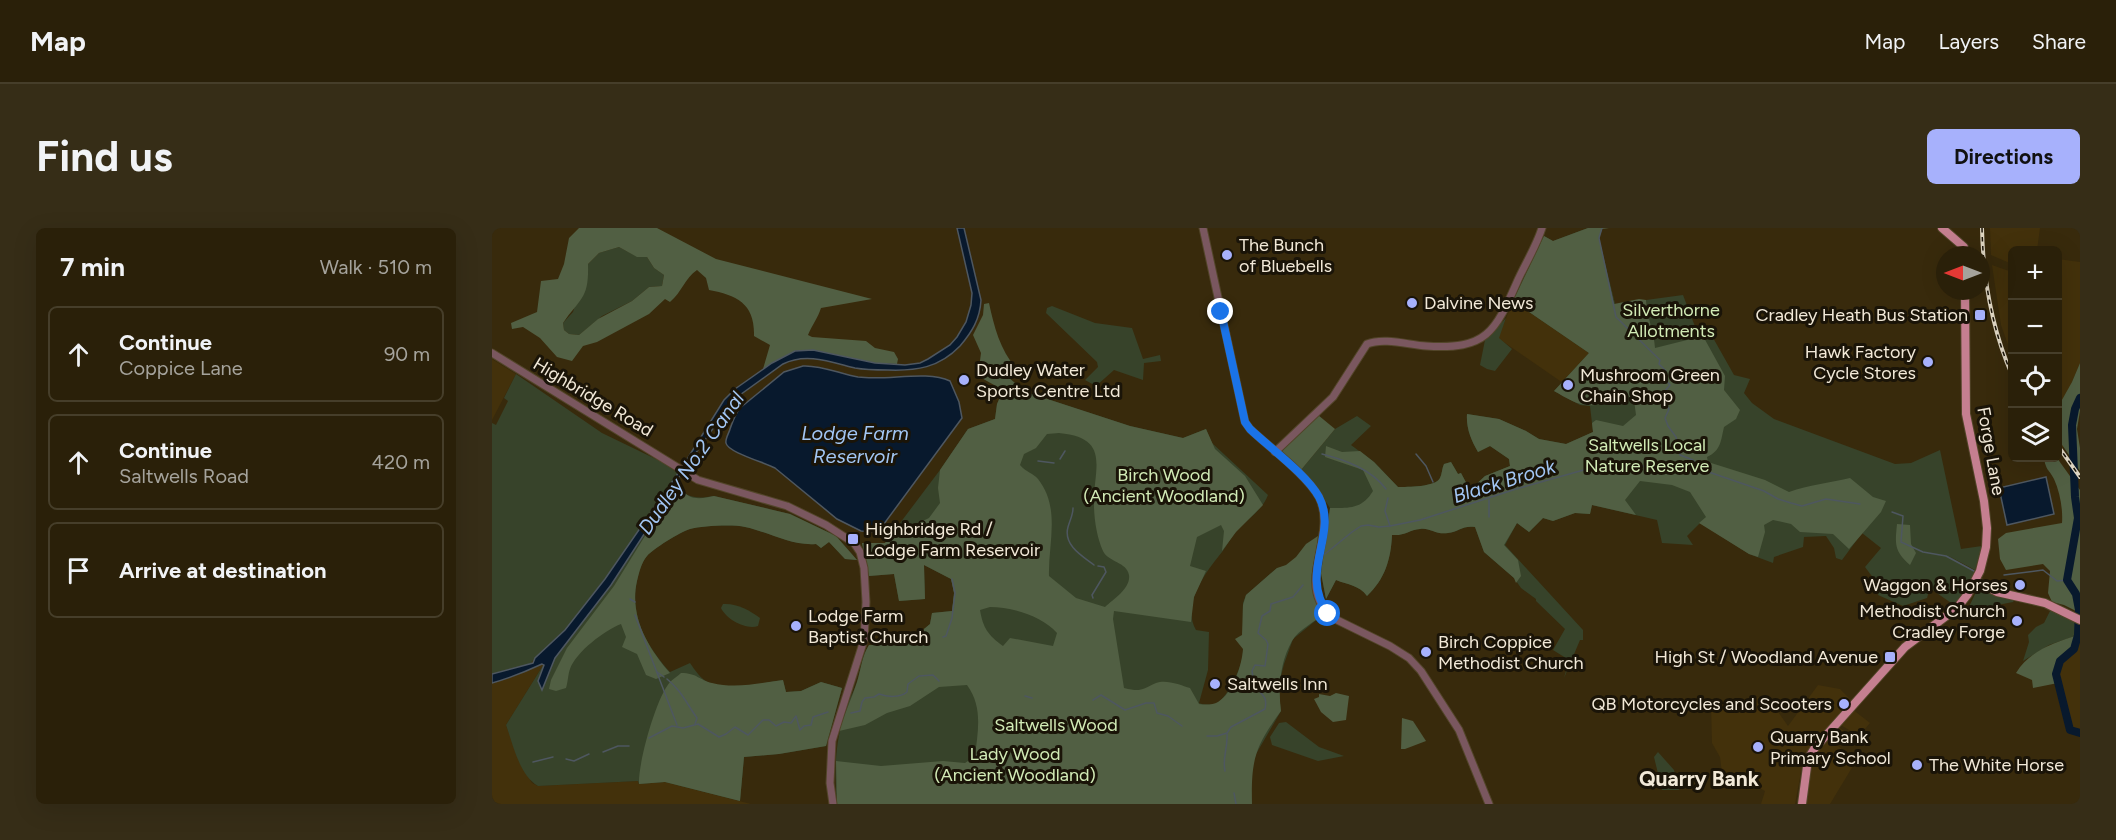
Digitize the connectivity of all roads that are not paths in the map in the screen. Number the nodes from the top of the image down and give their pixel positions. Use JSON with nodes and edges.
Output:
{"nodes":[{"id":1,"x":1203,"y":228,"type":"edge"},
{"id":2,"x":1542,"y":228,"type":"edge"},
{"id":3,"x":1942,"y":228,"type":"edge"},
{"id":4,"x":1962,"y":246,"type":"edge"},
{"id":5,"x":1965,"y":300,"type":"edge"},
{"id":6,"x":492,"y":353,"type":"edge"},
{"id":7,"x":1275,"y":452,"type":"junction"},
{"id":8,"x":1976,"y":579,"type":"junction"},
{"id":9,"x":2080,"y":620,"type":"edge"},
{"id":10,"x":833,"y":804,"type":"edge"},
{"id":11,"x":1489,"y":804,"type":"edge"},
{"id":12,"x":1802,"y":804,"type":"edge"}],
"edges":[{"from":1,"to":7,"type":"street"},
{"from":2,"to":7,"type":"street"},
{"from":3,"to":4,"type":"main road"},
{"from":5,"to":8,"type":"main road","name":"Forge Lane"},
{"from":6,"to":10,"type":"street","name":"Highbridge Road"},
{"from":7,"to":11,"type":"street"},
{"from":8,"to":9,"type":"main road"},
{"from":8,"to":12,"type":"main road","name":"Forge Lane"}]}
